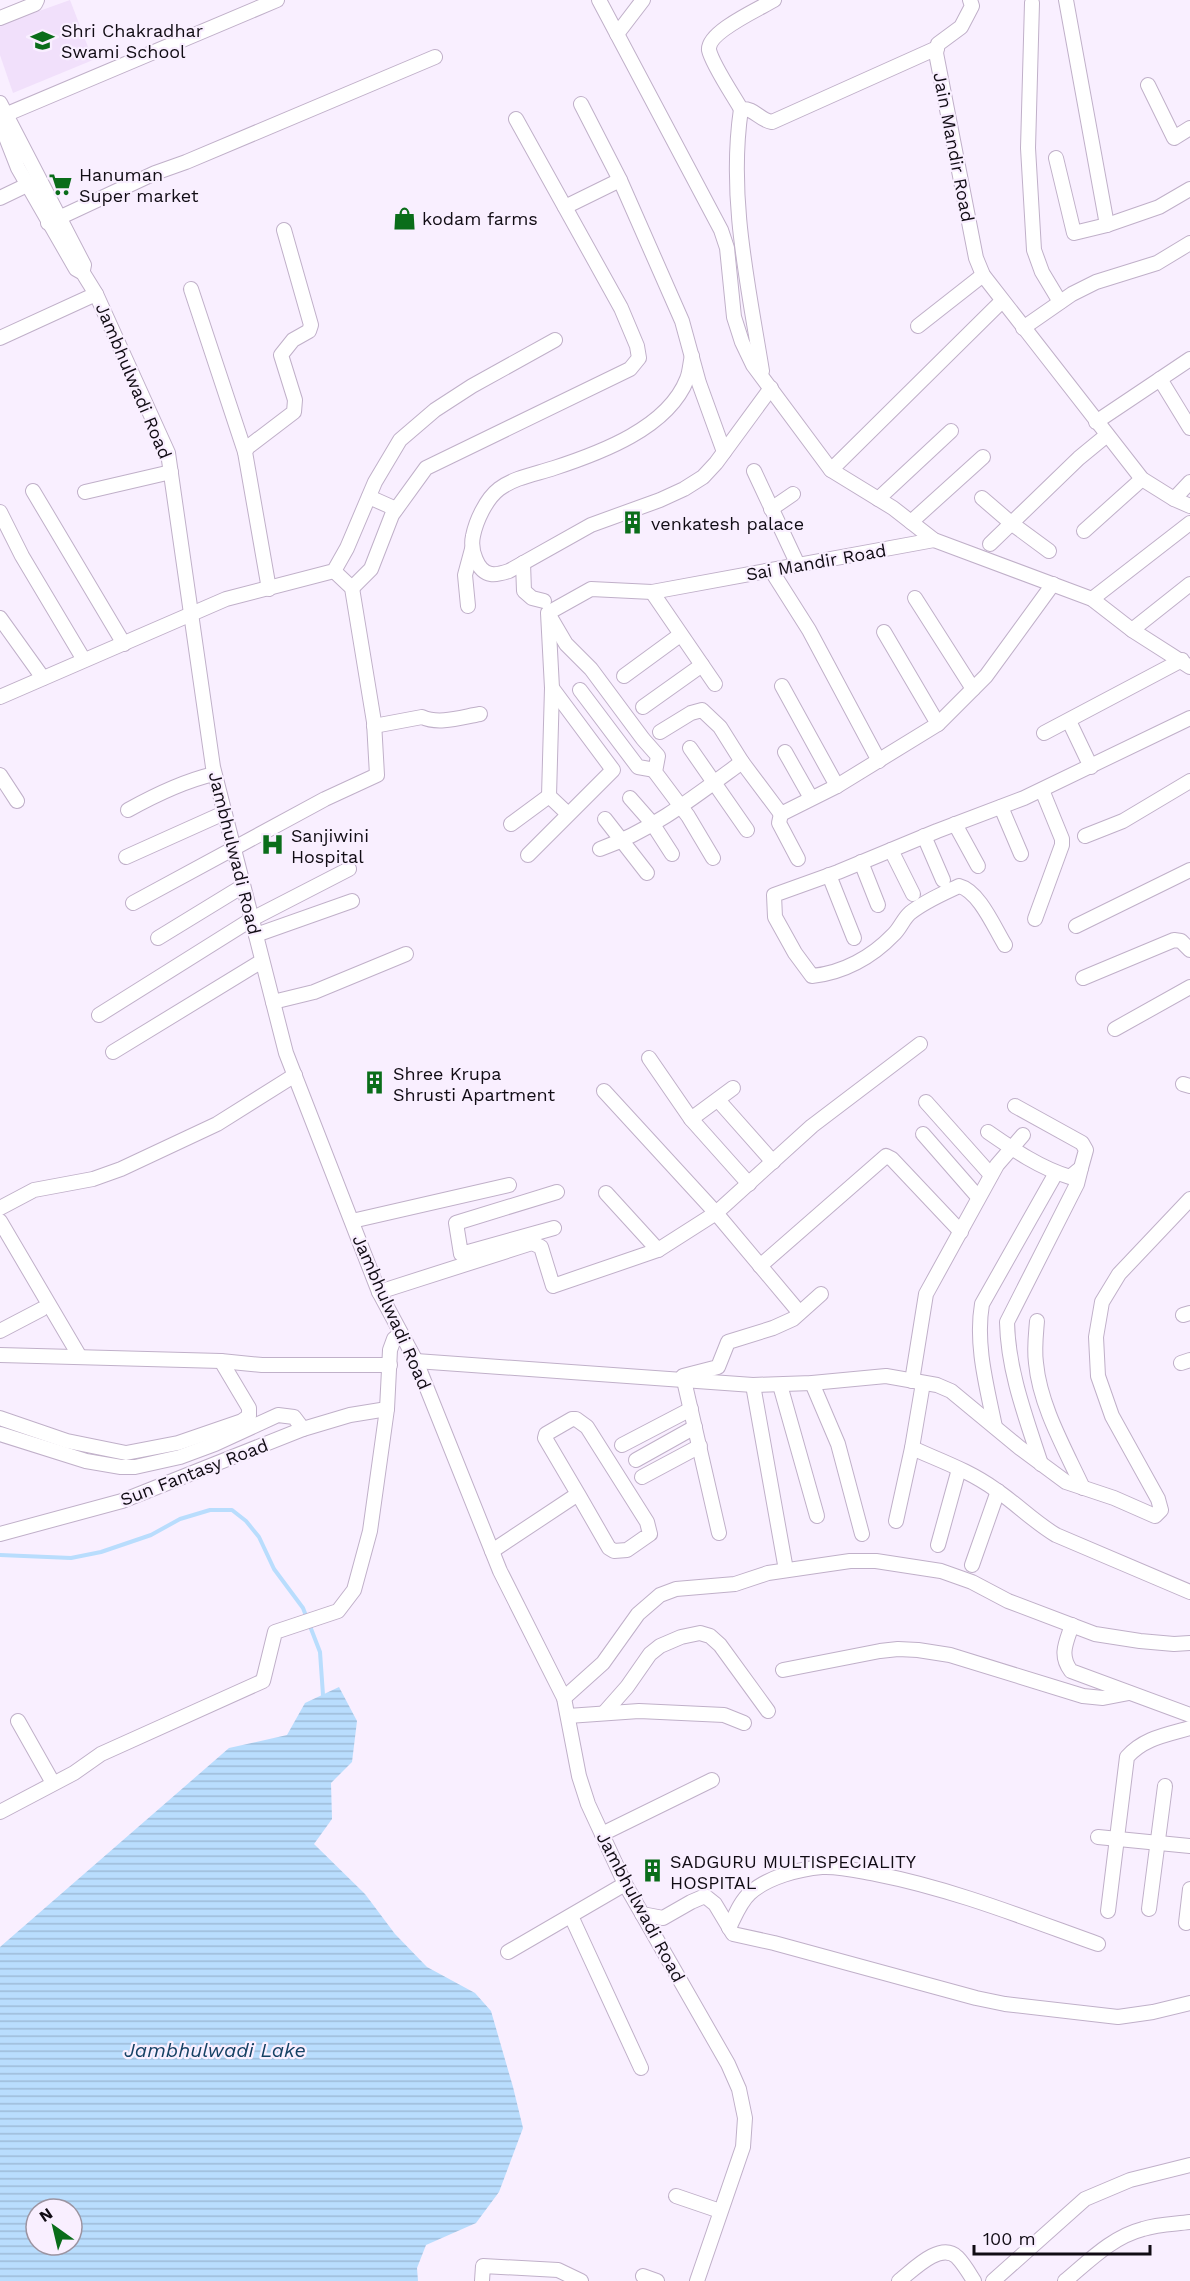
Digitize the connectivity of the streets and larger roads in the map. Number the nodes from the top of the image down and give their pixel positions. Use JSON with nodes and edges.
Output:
{"nodes":[{"id":1,"x":37,"y":0,"type":"edge"},
{"id":2,"x":277,"y":0,"type":"edge"},
{"id":3,"x":600,"y":0,"type":"edge"},
{"id":4,"x":643,"y":0,"type":"edge"},
{"id":5,"x":774,"y":0,"type":"edge"},
{"id":6,"x":970,"y":0,"type":"edge"},
{"id":7,"x":1066,"y":0,"type":"edge"},
{"id":8,"x":1032,"y":3,"type":"dead end"},
{"id":9,"x":0,"y":18,"type":"edge"},
{"id":10,"x":617,"y":34,"type":"junction"},
{"id":11,"x":937,"y":48,"type":"junction"},
{"id":12,"x":435,"y":57,"type":"dead end"},
{"id":13,"x":1148,"y":85,"type":"dead end"},
{"id":14,"x":581,"y":104,"type":"dead end"},
{"id":15,"x":741,"y":109,"type":"junction"},
{"id":16,"x":1,"y":114,"type":"edge"},
{"id":17,"x":516,"y":119,"type":"dead end"},
{"id":18,"x":1190,"y":128,"type":"edge"},
{"id":19,"x":4,"y":146,"type":"edge"},
{"id":20,"x":1056,"y":158,"type":"dead end"},
{"id":21,"x":620,"y":180,"type":"junction"},
{"id":22,"x":27,"y":185,"type":"junction"},
{"id":23,"x":1190,"y":189,"type":"edge"},
{"id":24,"x":0,"y":198,"type":"edge"},
{"id":25,"x":565,"y":207,"type":"junction"},
{"id":26,"x":53,"y":220,"type":"junction"},
{"id":27,"x":1107,"y":225,"type":"junction"},
{"id":28,"x":284,"y":230,"type":"dead end"},
{"id":29,"x":1190,"y":243,"type":"edge"},
{"id":30,"x":983,"y":275,"type":"junction"},
{"id":31,"x":191,"y":289,"type":"dead end"},
{"id":32,"x":96,"y":294,"type":"junction"},
{"id":33,"x":1002,"y":301,"type":"junction"},
{"id":34,"x":1060,"y":302,"type":"junction"},
{"id":35,"x":918,"y":326,"type":"dead end"},
{"id":36,"x":1023,"y":328,"type":"junction"},
{"id":37,"x":0,"y":338,"type":"edge"},
{"id":38,"x":555,"y":340,"type":"dead end"},
{"id":39,"x":692,"y":356,"type":"junction"},
{"id":40,"x":1190,"y":359,"type":"edge"},
{"id":41,"x":1160,"y":379,"type":"junction"},
{"id":42,"x":767,"y":383,"type":"junction"},
{"id":43,"x":1096,"y":422,"type":"junction"},
{"id":44,"x":1190,"y":428,"type":"edge"},
{"id":45,"x":951,"y":431,"type":"dead end"},
{"id":46,"x":1107,"y":435,"type":"junction"},
{"id":47,"x":245,"y":452,"type":"junction"},
{"id":48,"x":724,"y":452,"type":"junction"},
{"id":49,"x":984,"y":457,"type":"dead end"},
{"id":50,"x":831,"y":470,"type":"junction"},
{"id":51,"x":754,"y":471,"type":"dead end"},
{"id":52,"x":171,"y":472,"type":"junction"},
{"id":53,"x":1142,"y":479,"type":"junction"},
{"id":54,"x":1190,"y":482,"type":"edge"},
{"id":55,"x":33,"y":491,"type":"dead end"},
{"id":56,"x":85,"y":492,"type":"dead end"},
{"id":57,"x":793,"y":494,"type":"dead end"},
{"id":58,"x":369,"y":497,"type":"junction"},
{"id":59,"x":982,"y":498,"type":"dead end"},
{"id":60,"x":878,"y":499,"type":"junction"},
{"id":61,"x":1174,"y":499,"type":"junction"},
{"id":62,"x":1190,"y":506,"type":"edge"},
{"id":63,"x":396,"y":509,"type":"junction"},
{"id":64,"x":771,"y":510,"type":"junction"},
{"id":65,"x":0,"y":512,"type":"edge"},
{"id":66,"x":911,"y":522,"type":"junction"},
{"id":67,"x":1011,"y":523,"type":"junction"},
{"id":68,"x":1190,"y":523,"type":"edge"},
{"id":69,"x":1084,"y":531,"type":"dead end"},
{"id":70,"x":934,"y":540,"type":"junction"},
{"id":71,"x":990,"y":544,"type":"dead end"},
{"id":72,"x":472,"y":549,"type":"junction"},
{"id":73,"x":1049,"y":551,"type":"dead end"},
{"id":74,"x":523,"y":563,"type":"junction"},
{"id":75,"x":798,"y":565,"type":"junction"},
{"id":76,"x":771,"y":570,"type":"junction"},
{"id":77,"x":334,"y":571,"type":"junction"},
{"id":78,"x":1053,"y":584,"type":"junction"},
{"id":79,"x":1190,"y":585,"type":"edge"},
{"id":80,"x":352,"y":588,"type":"junction"},
{"id":81,"x":269,"y":589,"type":"junction"},
{"id":82,"x":652,"y":592,"type":"junction"},
{"id":83,"x":915,"y":598,"type":"dead end"},
{"id":84,"x":1092,"y":599,"type":"junction"},
{"id":85,"x":468,"y":606,"type":"dead end"},
{"id":86,"x":546,"y":607,"type":"junction"},
{"id":87,"x":192,"y":615,"type":"junction"},
{"id":88,"x":0,"y":618,"type":"edge"},
{"id":89,"x":1132,"y":630,"type":"junction"},
{"id":90,"x":884,"y":632,"type":"dead end"},
{"id":91,"x":680,"y":635,"type":"junction"},
{"id":92,"x":123,"y":644,"type":"junction"},
{"id":93,"x":84,"y":660,"type":"junction"},
{"id":94,"x":1186,"y":664,"type":"edge"},
{"id":95,"x":702,"y":665,"type":"junction"},
{"id":96,"x":624,"y":676,"type":"dead end"},
{"id":97,"x":43,"y":678,"type":"junction"},
{"id":98,"x":715,"y":684,"type":"dead end"},
{"id":99,"x":782,"y":686,"type":"dead end"},
{"id":100,"x":552,"y":688,"type":"junction"},
{"id":101,"x":974,"y":689,"type":"junction"},
{"id":102,"x":580,"y":690,"type":"dead end"},
{"id":103,"x":1,"y":695,"type":"edge"},
{"id":104,"x":643,"y":707,"type":"dead end"},
{"id":105,"x":480,"y":714,"type":"dead end"},
{"id":106,"x":1190,"y":718,"type":"edge"},
{"id":107,"x":1069,"y":722,"type":"junction"},
{"id":108,"x":938,"y":724,"type":"junction"},
{"id":109,"x":374,"y":726,"type":"junction"},
{"id":110,"x":660,"y":732,"type":"dead end"},
{"id":111,"x":1044,"y":733,"type":"dead end"},
{"id":112,"x":690,"y":748,"type":"dead end"},
{"id":113,"x":785,"y":752,"type":"dead end"},
{"id":114,"x":879,"y":761,"type":"junction"},
{"id":115,"x":742,"y":762,"type":"junction"},
{"id":116,"x":1091,"y":767,"type":"junction"},
{"id":117,"x":656,"y":770,"type":"junction"},
{"id":118,"x":214,"y":774,"type":"junction"},
{"id":119,"x":0,"y":775,"type":"edge"},
{"id":120,"x":1190,"y":781,"type":"edge"},
{"id":121,"x":713,"y":783,"type":"junction"},
{"id":122,"x":837,"y":786,"type":"junction"},
{"id":123,"x":1042,"y":790,"type":"junction"},
{"id":124,"x":549,"y":795,"type":"junction"},
{"id":125,"x":630,"y":798,"type":"dead end"},
{"id":126,"x":811,"y":798,"type":"junction"},
{"id":127,"x":17,"y":801,"type":"dead end"},
{"id":128,"x":681,"y":807,"type":"junction"},
{"id":129,"x":1001,"y":807,"type":"junction"},
{"id":130,"x":128,"y":810,"type":"dead end"},
{"id":131,"x":224,"y":813,"type":"junction"},
{"id":132,"x":568,"y":814,"type":"junction"},
{"id":133,"x":781,"y":814,"type":"junction"},
{"id":134,"x":605,"y":819,"type":"dead end"},
{"id":135,"x":511,"y":824,"type":"dead end"},
{"id":136,"x":652,"y":824,"type":"junction"},
{"id":137,"x":955,"y":824,"type":"junction"},
{"id":138,"x":747,"y":830,"type":"dead end"},
{"id":139,"x":1085,"y":836,"type":"dead end"},
{"id":140,"x":924,"y":837,"type":"junction"},
{"id":141,"x":624,"y":841,"type":"junction"},
{"id":142,"x":600,"y":849,"type":"dead end"},
{"id":143,"x":233,"y":850,"type":"junction"},
{"id":144,"x":891,"y":850,"type":"junction"},
{"id":145,"x":672,"y":854,"type":"dead end"},
{"id":146,"x":1021,"y":854,"type":"dead end"},
{"id":147,"x":528,"y":855,"type":"dead end"},
{"id":148,"x":126,"y":857,"type":"dead end"},
{"id":149,"x":713,"y":858,"type":"dead end"},
{"id":150,"x":798,"y":859,"type":"dead end"},
{"id":151,"x":861,"y":862,"type":"junction"},
{"id":152,"x":978,"y":866,"type":"dead end"},
{"id":153,"x":349,"y":869,"type":"dead end"},
{"id":154,"x":1190,"y":870,"type":"edge"},
{"id":155,"x":647,"y":873,"type":"dead end"},
{"id":156,"x":829,"y":875,"type":"junction"},
{"id":157,"x":943,"y":880,"type":"dead end"},
{"id":158,"x":243,"y":886,"type":"junction"},
{"id":159,"x":913,"y":894,"type":"dead end"},
{"id":160,"x":352,"y":901,"type":"dead end"},
{"id":161,"x":133,"y":903,"type":"dead end"},
{"id":162,"x":878,"y":904,"type":"dead end"},
{"id":163,"x":252,"y":919,"type":"junction"},
{"id":164,"x":1035,"y":919,"type":"dead end"},
{"id":165,"x":1076,"y":926,"type":"dead end"},
{"id":166,"x":256,"y":935,"type":"junction"},
{"id":167,"x":158,"y":938,"type":"dead end"},
{"id":168,"x":854,"y":938,"type":"dead end"},
{"id":169,"x":1005,"y":945,"type":"dead end"},
{"id":170,"x":1190,"y":950,"type":"edge"},
{"id":171,"x":406,"y":954,"type":"dead end"},
{"id":172,"x":262,"y":961,"type":"junction"},
{"id":173,"x":1083,"y":978,"type":"dead end"},
{"id":174,"x":1190,"y":987,"type":"edge"},
{"id":175,"x":273,"y":1002,"type":"junction"},
{"id":176,"x":99,"y":1015,"type":"dead end"},
{"id":177,"x":1115,"y":1029,"type":"dead end"},
{"id":178,"x":920,"y":1044,"type":"dead end"},
{"id":179,"x":112,"y":1052,"type":"dead end"},
{"id":180,"x":649,"y":1058,"type":"dead end"},
{"id":181,"x":295,"y":1075,"type":"junction"},
{"id":182,"x":733,"y":1088,"type":"dead end"},
{"id":183,"x":604,"y":1091,"type":"dead end"},
{"id":184,"x":718,"y":1100,"type":"junction"},
{"id":185,"x":926,"y":1102,"type":"dead end"},
{"id":186,"x":1015,"y":1106,"type":"dead end"},
{"id":187,"x":691,"y":1119,"type":"junction"},
{"id":188,"x":988,"y":1132,"type":"dead end"},
{"id":189,"x":923,"y":1134,"type":"dead end"},
{"id":190,"x":1023,"y":1135,"type":"dead end"},
{"id":191,"x":1011,"y":1148,"type":"junction"},
{"id":192,"x":773,"y":1162,"type":"junction"},
{"id":193,"x":1081,"y":1168,"type":"junction"},
{"id":194,"x":1056,"y":1173,"type":"junction"},
{"id":195,"x":991,"y":1175,"type":"junction"},
{"id":196,"x":750,"y":1184,"type":"junction"},
{"id":197,"x":509,"y":1185,"type":"dead end"},
{"id":198,"x":557,"y":1192,"type":"dead end"},
{"id":199,"x":606,"y":1193,"type":"dead end"},
{"id":200,"x":978,"y":1197,"type":"junction"},
{"id":201,"x":1190,"y":1199,"type":"edge"},
{"id":202,"x":0,"y":1208,"type":"edge"},
{"id":203,"x":716,"y":1214,"type":"junction"},
{"id":204,"x":0,"y":1221,"type":"edge"},
{"id":205,"x":352,"y":1221,"type":"junction"},
{"id":206,"x":554,"y":1228,"type":"dead end"},
{"id":207,"x":962,"y":1232,"type":"junction"},
{"id":208,"x":658,"y":1250,"type":"junction"},
{"id":209,"x":461,"y":1260,"type":"junction"},
{"id":210,"x":760,"y":1266,"type":"junction"},
{"id":211,"x":379,"y":1292,"type":"junction"},
{"id":212,"x":821,"y":1294,"type":"dead end"},
{"id":213,"x":42,"y":1309,"type":"dead end"},
{"id":214,"x":799,"y":1312,"type":"junction"},
{"id":215,"x":1037,"y":1321,"type":"dead end"},
{"id":216,"x":0,"y":1331,"type":"edge"},
{"id":217,"x":400,"y":1334,"type":"junction"},
{"id":218,"x":0,"y":1355,"type":"edge"},
{"id":219,"x":80,"y":1357,"type":"junction"},
{"id":220,"x":221,"y":1361,"type":"junction"},
{"id":221,"x":416,"y":1361,"type":"junction"},
{"id":222,"x":390,"y":1365,"type":"junction"},
{"id":223,"x":684,"y":1381,"type":"junction"},
{"id":224,"x":917,"y":1382,"type":"junction"},
{"id":225,"x":812,"y":1383,"type":"junction"},
{"id":226,"x":753,"y":1385,"type":"junction"},
{"id":227,"x":780,"y":1385,"type":"junction"},
{"id":228,"x":387,"y":1409,"type":"junction"},
{"id":229,"x":691,"y":1409,"type":"junction"},
{"id":230,"x":0,"y":1418,"type":"edge"},
{"id":231,"x":695,"y":1427,"type":"junction"},
{"id":232,"x":994,"y":1427,"type":"junction"},
{"id":233,"x":303,"y":1429,"type":"junction"},
{"id":234,"x":0,"y":1434,"type":"edge"},
{"id":235,"x":622,"y":1445,"type":"dead end"},
{"id":236,"x":700,"y":1446,"type":"junction"},
{"id":237,"x":912,"y":1448,"type":"junction"},
{"id":238,"x":636,"y":1460,"type":"dead end"},
{"id":239,"x":1041,"y":1464,"type":"junction"},
{"id":240,"x":959,"y":1469,"type":"junction"},
{"id":241,"x":642,"y":1477,"type":"dead end"},
{"id":242,"x":1083,"y":1488,"type":"junction"},
{"id":243,"x":998,"y":1491,"type":"junction"},
{"id":244,"x":578,"y":1494,"type":"junction"},
{"id":245,"x":817,"y":1516,"type":"dead end"},
{"id":246,"x":896,"y":1521,"type":"dead end"},
{"id":247,"x":719,"y":1533,"type":"dead end"},
{"id":248,"x":0,"y":1534,"type":"edge"},
{"id":249,"x":862,"y":1534,"type":"dead end"},
{"id":250,"x":938,"y":1545,"type":"dead end"},
{"id":251,"x":492,"y":1551,"type":"junction"},
{"id":252,"x":972,"y":1565,"type":"dead end"},
{"id":253,"x":786,"y":1570,"type":"junction"},
{"id":254,"x":1190,"y":1592,"type":"edge"},
{"id":255,"x":1072,"y":1625,"type":"junction"},
{"id":256,"x":1190,"y":1643,"type":"edge"},
{"id":257,"x":783,"y":1670,"type":"dead end"},
{"id":258,"x":1129,"y":1693,"type":"junction"},
{"id":259,"x":564,"y":1698,"type":"junction"},
{"id":260,"x":768,"y":1711,"type":"dead end"},
{"id":261,"x":604,"y":1713,"type":"junction"},
{"id":262,"x":1190,"y":1715,"type":"edge"},
{"id":263,"x":568,"y":1716,"type":"junction"},
{"id":264,"x":18,"y":1721,"type":"dead end"},
{"id":265,"x":744,"y":1723,"type":"dead end"},
{"id":266,"x":1190,"y":1728,"type":"edge"},
{"id":267,"x":712,"y":1780,"type":"dead end"},
{"id":268,"x":52,"y":1784,"type":"junction"},
{"id":269,"x":1165,"y":1786,"type":"dead end"},
{"id":270,"x":0,"y":1812,"type":"edge"},
{"id":271,"x":602,"y":1834,"type":"junction"},
{"id":272,"x":1098,"y":1837,"type":"dead end"},
{"id":273,"x":1117,"y":1839,"type":"junction"},
{"id":274,"x":1156,"y":1843,"type":"junction"},
{"id":275,"x":1190,"y":1846,"type":"edge"},
{"id":276,"x":625,"y":1884,"type":"junction"},
{"id":277,"x":1190,"y":1889,"type":"edge"},
{"id":278,"x":1149,"y":1909,"type":"dead end"},
{"id":279,"x":1108,"y":1911,"type":"dead end"},
{"id":280,"x":642,"y":1914,"type":"junction"},
{"id":281,"x":571,"y":1916,"type":"junction"},
{"id":282,"x":1186,"y":1923,"type":"dead end"},
{"id":283,"x":729,"y":1928,"type":"junction"},
{"id":284,"x":1098,"y":1944,"type":"dead end"},
{"id":285,"x":508,"y":1952,"type":"dead end"},
{"id":286,"x":1190,"y":2003,"type":"edge"},
{"id":287,"x":641,"y":2068,"type":"dead end"},
{"id":288,"x":1190,"y":2165,"type":"edge"},
{"id":289,"x":676,"y":2196,"type":"dead end"},
{"id":290,"x":720,"y":2211,"type":"junction"},
{"id":291,"x":1190,"y":2222,"type":"edge"},
{"id":292,"x":643,"y":2276,"type":"dead end"},
{"id":293,"x":482,"y":2281,"type":"edge"},
{"id":294,"x":581,"y":2281,"type":"edge"},
{"id":295,"x":657,"y":2281,"type":"edge"},
{"id":296,"x":697,"y":2281,"type":"edge"},
{"id":297,"x":899,"y":2281,"type":"edge"},
{"id":298,"x":974,"y":2281,"type":"edge"},
{"id":299,"x":993,"y":2281,"type":"edge"},
{"id":300,"x":1065,"y":2281,"type":"edge"}],
"edges":[{"from":1,"to":9,"type":"street"},
{"from":2,"to":16,"type":"street"},
{"from":3,"to":10,"type":"street"},
{"from":4,"to":10,"type":"street"},
{"from":5,"to":15,"type":"street"},
{"from":6,"to":11,"type":"street","name":"Jain Mandir Road"},
{"from":7,"to":27,"type":"street"},
{"from":8,"to":34,"type":"street"},
{"from":10,"to":42,"type":"street"},
{"from":11,"to":15,"type":"street"},
{"from":11,"to":30,"type":"street","name":"Jain Mandir Road"},
{"from":12,"to":26,"type":"street"},
{"from":13,"to":18,"type":"street"},
{"from":14,"to":21,"type":"street"},
{"from":15,"to":42,"type":"street"},
{"from":16,"to":19,"type":"street","name":"Jambhulwadi Road"},
{"from":16,"to":26,"type":"street","name":"Jambhulwadi Road"},
{"from":17,"to":25,"type":"street"},
{"from":19,"to":22,"type":"street","name":"Jambhulwadi Road"},
{"from":20,"to":27,"type":"street"},
{"from":21,"to":25,"type":"street"},
{"from":21,"to":39,"type":"street"},
{"from":22,"to":24,"type":"street"},
{"from":22,"to":26,"type":"street","name":"Jambhulwadi Road"},
{"from":23,"to":27,"type":"street"},
{"from":25,"to":63,"type":"street"},
{"from":26,"to":32,"type":"street","name":"Jambhulwadi Road"},
{"from":28,"to":47,"type":"street"},
{"from":29,"to":34,"type":"street"},
{"from":30,"to":33,"type":"street","name":"Jain Mandir Road"},
{"from":30,"to":35,"type":"street"},
{"from":31,"to":47,"type":"street"},
{"from":32,"to":37,"type":"street"},
{"from":32,"to":52,"type":"street","name":"Jambhulwadi Road"},
{"from":33,"to":36,"type":"street","name":"Jain Mandir Road"},
{"from":33,"to":50,"type":"street"},
{"from":34,"to":36,"type":"street"},
{"from":36,"to":43,"type":"street","name":"Jain Mandir Road"},
{"from":38,"to":58,"type":"street"},
{"from":39,"to":48,"type":"street"},
{"from":39,"to":72,"type":"street"},
{"from":40,"to":41,"type":"street"},
{"from":41,"to":43,"type":"street"},
{"from":41,"to":44,"type":"street"},
{"from":42,"to":48,"type":"street"},
{"from":42,"to":50,"type":"street"},
{"from":43,"to":46,"type":"street","name":"Jain Mandir Road"},
{"from":45,"to":60,"type":"street"},
{"from":46,"to":53,"type":"street","name":"Jain Mandir Road"},
{"from":46,"to":67,"type":"street"},
{"from":47,"to":81,"type":"street"},
{"from":48,"to":74,"type":"street"},
{"from":49,"to":66,"type":"street"},
{"from":50,"to":60,"type":"street"},
{"from":51,"to":64,"type":"street"},
{"from":52,"to":56,"type":"street"},
{"from":52,"to":87,"type":"street","name":"Jambhulwadi Road"},
{"from":53,"to":61,"type":"street","name":"Jain Mandir Road"},
{"from":53,"to":69,"type":"street"},
{"from":54,"to":61,"type":"street"},
{"from":55,"to":92,"type":"street"},
{"from":57,"to":64,"type":"street"},
{"from":58,"to":63,"type":"street"},
{"from":58,"to":77,"type":"street"},
{"from":59,"to":67,"type":"street"},
{"from":60,"to":66,"type":"street"},
{"from":61,"to":62,"type":"street","name":"Jain Mandir Road"},
{"from":63,"to":80,"type":"street"},
{"from":64,"to":75,"type":"street"},
{"from":65,"to":93,"type":"street"},
{"from":66,"to":70,"type":"street"},
{"from":67,"to":71,"type":"street"},
{"from":67,"to":73,"type":"street"},
{"from":68,"to":84,"type":"street"},
{"from":70,"to":75,"type":"street","name":"Sai Mandir Road"},
{"from":70,"to":78,"type":"street"},
{"from":72,"to":74,"type":"street"},
{"from":72,"to":85,"type":"street"},
{"from":74,"to":86,"type":"street"},
{"from":75,"to":76,"type":"street","name":"Sai Mandir Road"},
{"from":76,"to":82,"type":"street","name":"Sai Mandir Road"},
{"from":76,"to":114,"type":"street"},
{"from":77,"to":80,"type":"street"},
{"from":77,"to":81,"type":"street"},
{"from":78,"to":84,"type":"street"},
{"from":78,"to":101,"type":"street"},
{"from":79,"to":89,"type":"street"},
{"from":80,"to":109,"type":"street"},
{"from":81,"to":87,"type":"street"},
{"from":82,"to":86,"type":"street","name":"Sai Mandir Road"},
{"from":82,"to":91,"type":"street"},
{"from":83,"to":101,"type":"street"},
{"from":84,"to":89,"type":"street"},
{"from":86,"to":100,"type":"street"},
{"from":86,"to":117,"type":"street"},
{"from":87,"to":92,"type":"street"},
{"from":87,"to":118,"type":"street","name":"Jambhulwadi Road"},
{"from":88,"to":97,"type":"street"},
{"from":89,"to":94,"type":"street"},
{"from":90,"to":108,"type":"street"},
{"from":91,"to":95,"type":"street"},
{"from":91,"to":96,"type":"street"},
{"from":92,"to":93,"type":"street"},
{"from":93,"to":97,"type":"street"},
{"from":94,"to":107,"type":"street"},
{"from":95,"to":98,"type":"street"},
{"from":95,"to":104,"type":"street"},
{"from":97,"to":103,"type":"street"},
{"from":99,"to":122,"type":"street"},
{"from":100,"to":124,"type":"street"},
{"from":100,"to":132,"type":"street"},
{"from":101,"to":108,"type":"street"},
{"from":102,"to":117,"type":"street"},
{"from":105,"to":109,"type":"street"},
{"from":106,"to":116,"type":"street"},
{"from":107,"to":111,"type":"street"},
{"from":107,"to":116,"type":"street"},
{"from":108,"to":114,"type":"street"},
{"from":109,"to":143,"type":"street"},
{"from":110,"to":115,"type":"street"},
{"from":112,"to":121,"type":"street"},
{"from":113,"to":126,"type":"street"},
{"from":114,"to":122,"type":"street"},
{"from":115,"to":121,"type":"street"},
{"from":115,"to":133,"type":"street"},
{"from":116,"to":123,"type":"street"},
{"from":117,"to":128,"type":"street"},
{"from":118,"to":130,"type":"street"},
{"from":118,"to":131,"type":"street","name":"Jambhulwadi Road"},
{"from":119,"to":127,"type":"street"},
{"from":120,"to":139,"type":"street"},
{"from":121,"to":128,"type":"street"},
{"from":121,"to":138,"type":"street"},
{"from":122,"to":126,"type":"street"},
{"from":123,"to":129,"type":"street"},
{"from":123,"to":164,"type":"street"},
{"from":124,"to":132,"type":"street"},
{"from":124,"to":135,"type":"street"},
{"from":125,"to":136,"type":"street"},
{"from":126,"to":133,"type":"street"},
{"from":128,"to":136,"type":"street"},
{"from":128,"to":149,"type":"street"},
{"from":129,"to":137,"type":"street"},
{"from":129,"to":146,"type":"street"},
{"from":131,"to":143,"type":"street","name":"Jambhulwadi Road"},
{"from":131,"to":148,"type":"street"},
{"from":132,"to":147,"type":"street"},
{"from":133,"to":150,"type":"street"},
{"from":134,"to":141,"type":"street"},
{"from":136,"to":141,"type":"street"},
{"from":136,"to":145,"type":"street"},
{"from":137,"to":140,"type":"street"},
{"from":137,"to":152,"type":"street"},
{"from":140,"to":144,"type":"street"},
{"from":140,"to":157,"type":"street"},
{"from":141,"to":142,"type":"street"},
{"from":141,"to":155,"type":"street"},
{"from":143,"to":158,"type":"street","name":"Jambhulwadi Road"},
{"from":143,"to":161,"type":"street"},
{"from":144,"to":151,"type":"street"},
{"from":144,"to":159,"type":"street"},
{"from":151,"to":156,"type":"street"},
{"from":151,"to":162,"type":"street"},
{"from":153,"to":163,"type":"street"},
{"from":154,"to":165,"type":"street"},
{"from":156,"to":168,"type":"street"},
{"from":156,"to":169,"type":"street"},
{"from":158,"to":163,"type":"street","name":"Jambhulwadi Road"},
{"from":158,"to":167,"type":"street"},
{"from":160,"to":166,"type":"street"},
{"from":163,"to":166,"type":"street","name":"Jambhulwadi Road"},
{"from":163,"to":176,"type":"street"},
{"from":166,"to":172,"type":"street","name":"Jambhulwadi Road"},
{"from":170,"to":173,"type":"street"},
{"from":171,"to":175,"type":"street"},
{"from":172,"to":175,"type":"street","name":"Jambhulwadi Road"},
{"from":172,"to":179,"type":"street"},
{"from":174,"to":177,"type":"street"},
{"from":175,"to":181,"type":"street","name":"Jambhulwadi Road"},
{"from":178,"to":192,"type":"street"},
{"from":180,"to":187,"type":"street"},
{"from":181,"to":202,"type":"street"},
{"from":181,"to":205,"type":"street","name":"Jambhulwadi Road"},
{"from":182,"to":184,"type":"street"},
{"from":183,"to":203,"type":"street"},
{"from":184,"to":187,"type":"street"},
{"from":184,"to":192,"type":"street"},
{"from":185,"to":195,"type":"street"},
{"from":186,"to":193,"type":"street"},
{"from":187,"to":196,"type":"street"},
{"from":188,"to":191,"type":"street"},
{"from":189,"to":200,"type":"street"},
{"from":190,"to":191,"type":"street"},
{"from":191,"to":194,"type":"street"},
{"from":191,"to":195,"type":"street"},
{"from":192,"to":196,"type":"street"},
{"from":193,"to":194,"type":"street"},
{"from":193,"to":239,"type":"street"},
{"from":194,"to":232,"type":"street"},
{"from":195,"to":200,"type":"street"},
{"from":196,"to":203,"type":"street"},
{"from":197,"to":205,"type":"street"},
{"from":198,"to":209,"type":"street"},
{"from":199,"to":208,"type":"street"},
{"from":200,"to":207,"type":"street"},
{"from":201,"to":242,"type":"street"},
{"from":203,"to":208,"type":"street"},
{"from":203,"to":210,"type":"street"},
{"from":204,"to":219,"type":"street"},
{"from":205,"to":211,"type":"street","name":"Jambhulwadi Road"},
{"from":206,"to":209,"type":"street"},
{"from":207,"to":210,"type":"street"},
{"from":207,"to":224,"type":"street"},
{"from":208,"to":209,"type":"street"},
{"from":209,"to":211,"type":"street"},
{"from":210,"to":214,"type":"street"},
{"from":211,"to":217,"type":"street","name":"Jambhulwadi Road"},
{"from":212,"to":214,"type":"street"},
{"from":213,"to":216,"type":"street"},
{"from":214,"to":223,"type":"street"},
{"from":215,"to":242,"type":"street"},
{"from":217,"to":221,"type":"street","name":"Jambhulwadi Road"},
{"from":217,"to":222,"type":"street"},
{"from":218,"to":219,"type":"street"},
{"from":219,"to":220,"type":"street"},
{"from":220,"to":222,"type":"street"},
{"from":220,"to":230,"type":"street"},
{"from":221,"to":223,"type":"street"},
{"from":221,"to":251,"type":"street","name":"Jambhulwadi Road"},
{"from":222,"to":228,"type":"street"},
{"from":223,"to":226,"type":"street"},
{"from":223,"to":229,"type":"street"},
{"from":224,"to":225,"type":"street"},
{"from":224,"to":232,"type":"street"},
{"from":224,"to":237,"type":"street"},
{"from":225,"to":227,"type":"street"},
{"from":225,"to":249,"type":"street"},
{"from":226,"to":227,"type":"street"},
{"from":226,"to":253,"type":"street"},
{"from":227,"to":245,"type":"street"},
{"from":228,"to":233,"type":"street","name":"Sun Fantasy Road"},
{"from":228,"to":268,"type":"street"},
{"from":229,"to":231,"type":"street"},
{"from":229,"to":235,"type":"street"},
{"from":231,"to":236,"type":"street"},
{"from":231,"to":238,"type":"street"},
{"from":232,"to":239,"type":"street"},
{"from":233,"to":234,"type":"street"},
{"from":233,"to":248,"type":"street","name":"Sun Fantasy Road"},
{"from":236,"to":241,"type":"street"},
{"from":236,"to":247,"type":"street"},
{"from":237,"to":240,"type":"street"},
{"from":237,"to":246,"type":"street"},
{"from":239,"to":242,"type":"street"},
{"from":240,"to":243,"type":"street"},
{"from":240,"to":250,"type":"street"},
{"from":243,"to":252,"type":"street"},
{"from":243,"to":254,"type":"street"},
{"from":244,"to":244,"type":"street"},
{"from":244,"to":251,"type":"street"},
{"from":251,"to":259,"type":"street","name":"Jambhulwadi Road"},
{"from":253,"to":255,"type":"street"},
{"from":253,"to":259,"type":"street"},
{"from":255,"to":256,"type":"street"},
{"from":255,"to":258,"type":"street"},
{"from":257,"to":258,"type":"street"},
{"from":258,"to":262,"type":"street"},
{"from":259,"to":263,"type":"street","name":"Jambhulwadi Road"},
{"from":260,"to":261,"type":"street"},
{"from":261,"to":263,"type":"street"},
{"from":261,"to":265,"type":"street"},
{"from":263,"to":271,"type":"street","name":"Jambhulwadi Road"},
{"from":264,"to":268,"type":"street"},
{"from":266,"to":273,"type":"street"},
{"from":267,"to":271,"type":"street"},
{"from":268,"to":270,"type":"street"},
{"from":269,"to":274,"type":"street"},
{"from":271,"to":276,"type":"street","name":"Jambhulwadi Road"},
{"from":272,"to":273,"type":"street"},
{"from":273,"to":274,"type":"street"},
{"from":273,"to":279,"type":"street"},
{"from":274,"to":275,"type":"street"},
{"from":274,"to":278,"type":"street"},
{"from":276,"to":280,"type":"street","name":"Jambhulwadi Road"},
{"from":276,"to":281,"type":"street"},
{"from":277,"to":282,"type":"street"},
{"from":280,"to":283,"type":"street"},
{"from":280,"to":290,"type":"street","name":"Jambhulwadi Road"},
{"from":281,"to":285,"type":"street"},
{"from":281,"to":287,"type":"street"},
{"from":283,"to":284,"type":"street"},
{"from":283,"to":286,"type":"street"},
{"from":288,"to":299,"type":"street"},
{"from":289,"to":290,"type":"street"},
{"from":290,"to":296,"type":"street","name":"Jambhulwadi Road"},
{"from":291,"to":300,"type":"street"},
{"from":292,"to":295,"type":"street"},
{"from":293,"to":294,"type":"street"},
{"from":297,"to":298,"type":"street"}]}
